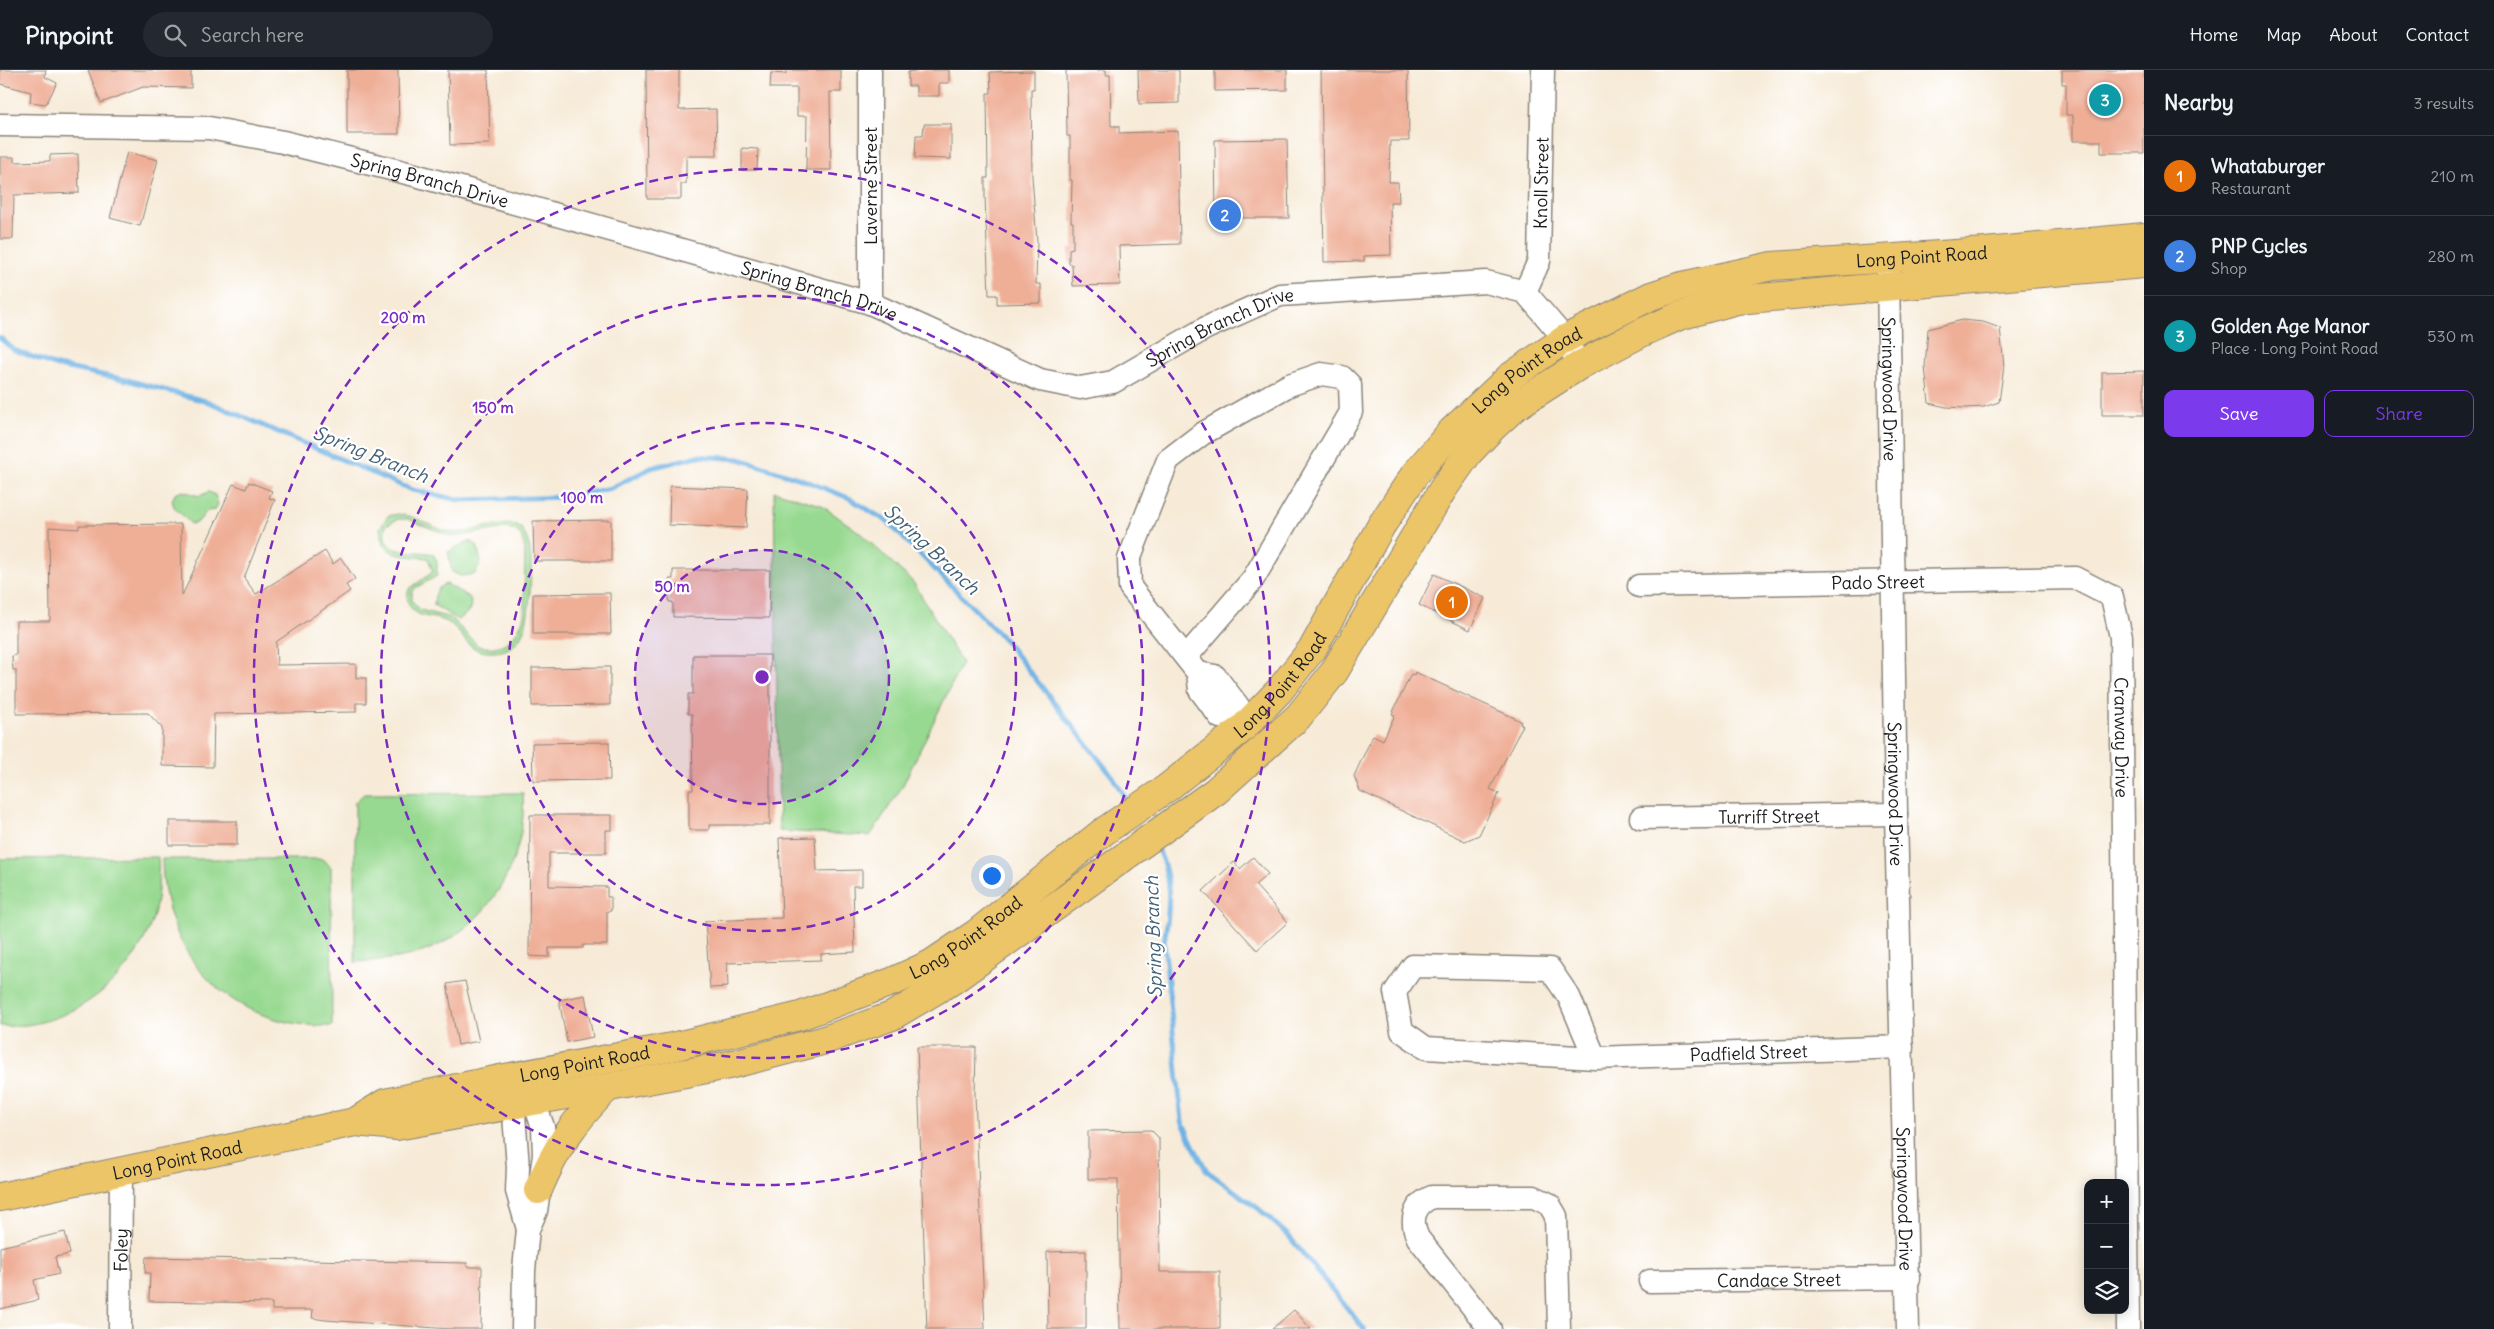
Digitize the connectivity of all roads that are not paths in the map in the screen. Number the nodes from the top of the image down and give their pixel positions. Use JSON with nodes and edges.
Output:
{"nodes":[{"id":1,"x":870,"y":70,"type":"edge"},
{"id":2,"x":1543,"y":70,"type":"edge"},
{"id":3,"x":0,"y":125,"type":"edge"},
{"id":4,"x":2144,"y":237,"type":"edge"},
{"id":5,"x":1887,"y":258,"type":"junction"},
{"id":6,"x":2144,"y":264,"type":"edge"},
{"id":7,"x":1889,"y":286,"type":"junction"},
{"id":8,"x":1525,"y":292,"type":"junction"},
{"id":9,"x":870,"y":303,"type":"junction"},
{"id":10,"x":1566,"y":339,"type":"junction"},
{"id":11,"x":1580,"y":366,"type":"junction"},
{"id":12,"x":1894,"y":582,"type":"junction"},
{"id":13,"x":1639,"y":586,"type":"dead end"},
{"id":14,"x":2112,"y":597,"type":"joint"},
{"id":15,"x":1192,"y":665,"type":"junction"},
{"id":16,"x":1239,"y":723,"type":"junction"},
{"id":17,"x":1266,"y":746,"type":"junction"},
{"id":18,"x":1896,"y":814,"type":"junction"},
{"id":19,"x":1641,"y":818,"type":"dead end"},
{"id":20,"x":1902,"y":1047,"type":"junction"},
{"id":21,"x":1595,"y":1058,"type":"junction"},
{"id":22,"x":522,"y":1076,"type":"junction"},
{"id":23,"x":607,"y":1088,"type":"junction"},
{"id":24,"x":523,"y":1104,"type":"junction"},
{"id":25,"x":356,"y":1122,"type":"junction"},
{"id":26,"x":121,"y":1171,"type":"junction"},
{"id":27,"x":538,"y":1190,"type":"junction"},
{"id":28,"x":0,"y":1197,"type":"edge"},
{"id":29,"x":528,"y":1229,"type":"junction"},
{"id":30,"x":1908,"y":1278,"type":"junction"},
{"id":31,"x":1650,"y":1281,"type":"dead end"},
{"id":32,"x":120,"y":1329,"type":"edge"},
{"id":33,"x":524,"y":1329,"type":"edge"},
{"id":34,"x":1490,"y":1329,"type":"edge"},
{"id":35,"x":1559,"y":1329,"type":"edge"},
{"id":36,"x":1908,"y":1329,"type":"edge"},
{"id":37,"x":2128,"y":1329,"type":"edge"}],
"edges":[{"from":1,"to":9,"type":"street","name":"Laverne Street"},
{"from":2,"to":8,"type":"street","name":"Knoll Street"},
{"from":3,"to":9,"type":"street","name":"Spring Branch Drive"},
{"from":4,"to":5,"type":"main road","name":"Long Point Road"},
{"from":5,"to":7,"type":"street","name":"Springwood Drive"},
{"from":5,"to":10,"type":"main road","name":"Long Point Road"},
{"from":6,"to":7,"type":"main road","name":"Long Point Road"},
{"from":7,"to":11,"type":"main road","name":"Long Point Road"},
{"from":7,"to":12,"type":"street","name":"Springwood Drive"},
{"from":8,"to":9,"type":"street","name":"Spring Branch Drive"},
{"from":8,"to":10,"type":"street"},
{"from":10,"to":11,"type":"street"},
{"from":10,"to":16,"type":"main road","name":"Long Point Road"},
{"from":11,"to":17,"type":"main road","name":"Long Point Road"},
{"from":12,"to":13,"type":"street","name":"Pado Street"},
{"from":12,"to":14,"type":"street","name":"Pado Street"},
{"from":12,"to":18,"type":"street","name":"Springwood Drive"},
{"from":14,"to":37,"type":"street","name":"Cranway Drive"},
{"from":15,"to":15,"type":"street"},
{"from":15,"to":16,"type":"street"},
{"from":16,"to":17,"type":"main road"},
{"from":16,"to":22,"type":"main road","name":"Long Point Road"},
{"from":17,"to":23,"type":"main road","name":"Long Point Road"},
{"from":18,"to":19,"type":"street","name":"Turriff Street"},
{"from":18,"to":20,"type":"street","name":"Springwood Drive"},
{"from":20,"to":21,"type":"street","name":"Padfield Street"},
{"from":20,"to":30,"type":"street","name":"Springwood Drive"},
{"from":21,"to":21,"type":"street","name":"Padfield Street"},
{"from":22,"to":24,"type":"street"},
{"from":22,"to":25,"type":"main road","name":"Long Point Road"},
{"from":23,"to":24,"type":"main road","name":"Long Point Road"},
{"from":23,"to":27,"type":"main road"},
{"from":24,"to":25,"type":"main road","name":"Long Point Road"},
{"from":24,"to":27,"type":"street"},
{"from":24,"to":29,"type":"street"},
{"from":25,"to":26,"type":"main road","name":"Long Point Road"},
{"from":26,"to":28,"type":"main road","name":"Long Point Road"},
{"from":26,"to":32,"type":"street","name":"Foley"},
{"from":27,"to":29,"type":"street"},
{"from":29,"to":33,"type":"street"},
{"from":30,"to":31,"type":"street","name":"Candace Street"},
{"from":30,"to":36,"type":"street","name":"Springwood Drive"},
{"from":34,"to":35,"type":"street"}]}
